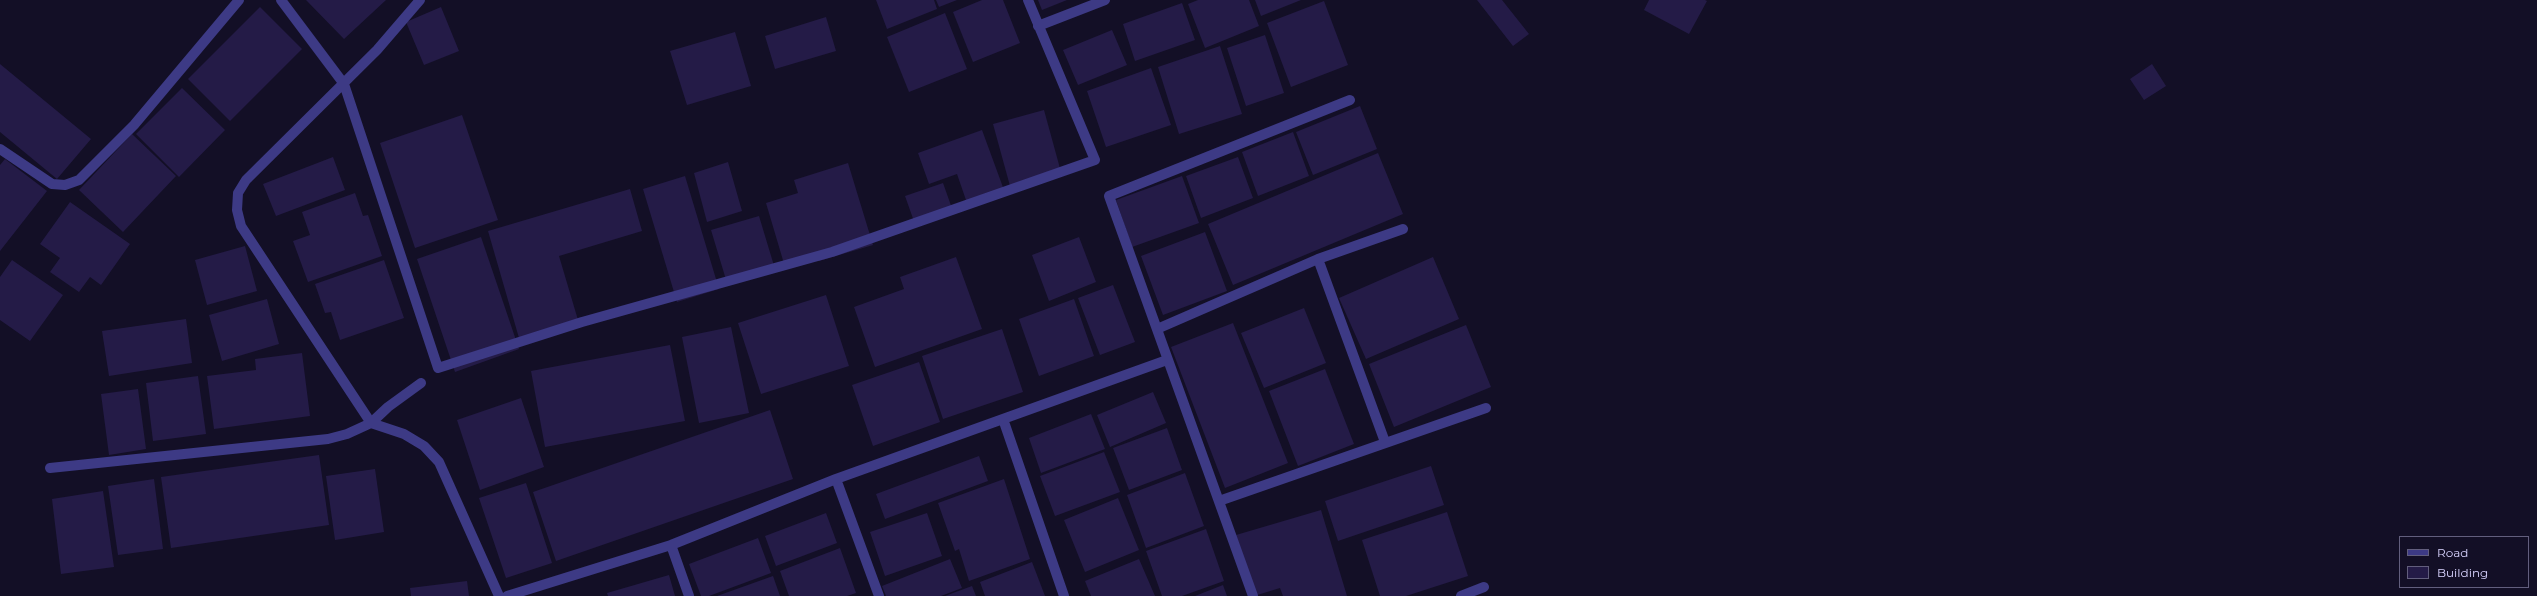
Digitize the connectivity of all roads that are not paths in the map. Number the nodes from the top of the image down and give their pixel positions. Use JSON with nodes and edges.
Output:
{"nodes":[{"id":1,"x":239,"y":0,"type":"edge"},
{"id":2,"x":282,"y":0,"type":"edge"},
{"id":3,"x":420,"y":0,"type":"edge"},
{"id":4,"x":1028,"y":0,"type":"edge"},
{"id":5,"x":1105,"y":0,"type":"edge"},
{"id":6,"x":1038,"y":26,"type":"junction"},
{"id":7,"x":344,"y":84,"type":"junction"},
{"id":8,"x":1350,"y":100,"type":"dead end"},
{"id":9,"x":0,"y":149,"type":"edge"},
{"id":10,"x":1403,"y":229,"type":"dead end"},
{"id":11,"x":1318,"y":259,"type":"junction"},
{"id":12,"x":1157,"y":329,"type":"junction"},
{"id":13,"x":1167,"y":360,"type":"junction"},
{"id":14,"x":420,"y":383,"type":"dead end"},
{"id":15,"x":1486,"y":408,"type":"dead end"},
{"id":16,"x":1003,"y":419,"type":"junction"},
{"id":17,"x":371,"y":423,"type":"junction"},
{"id":18,"x":1386,"y":442,"type":"junction"},
{"id":19,"x":50,"y":468,"type":"dead end"},
{"id":20,"x":836,"y":479,"type":"junction"},
{"id":21,"x":1219,"y":501,"type":"junction"},
{"id":22,"x":671,"y":545,"type":"junction"},
{"id":23,"x":1484,"y":587,"type":"dead end"},
{"id":24,"x":499,"y":596,"type":"edge"},
{"id":25,"x":507,"y":596,"type":"edge"},
{"id":26,"x":690,"y":596,"type":"edge"},
{"id":27,"x":879,"y":596,"type":"edge"},
{"id":28,"x":1064,"y":596,"type":"edge"},
{"id":29,"x":1253,"y":596,"type":"edge"},
{"id":30,"x":1461,"y":596,"type":"edge"}],
"edges":[{"from":1,"to":9,"type":"street"},
{"from":2,"to":7,"type":"street"},
{"from":3,"to":7,"type":"street"},
{"from":4,"to":6,"type":"street"},
{"from":5,"to":6,"type":"street"},
{"from":6,"to":7,"type":"street"},
{"from":7,"to":17,"type":"street"},
{"from":8,"to":12,"type":"street"},
{"from":10,"to":11,"type":"street"},
{"from":11,"to":12,"type":"street"},
{"from":11,"to":18,"type":"street"},
{"from":12,"to":13,"type":"street"},
{"from":13,"to":16,"type":"street"},
{"from":13,"to":21,"type":"street"},
{"from":14,"to":17,"type":"street"},
{"from":15,"to":18,"type":"street"},
{"from":16,"to":20,"type":"street"},
{"from":16,"to":28,"type":"street"},
{"from":17,"to":19,"type":"street"},
{"from":17,"to":24,"type":"street"},
{"from":18,"to":21,"type":"street"},
{"from":20,"to":22,"type":"street"},
{"from":20,"to":27,"type":"street"},
{"from":21,"to":29,"type":"street"},
{"from":22,"to":25,"type":"street"},
{"from":22,"to":26,"type":"street"},
{"from":23,"to":30,"type":"street"}]}
